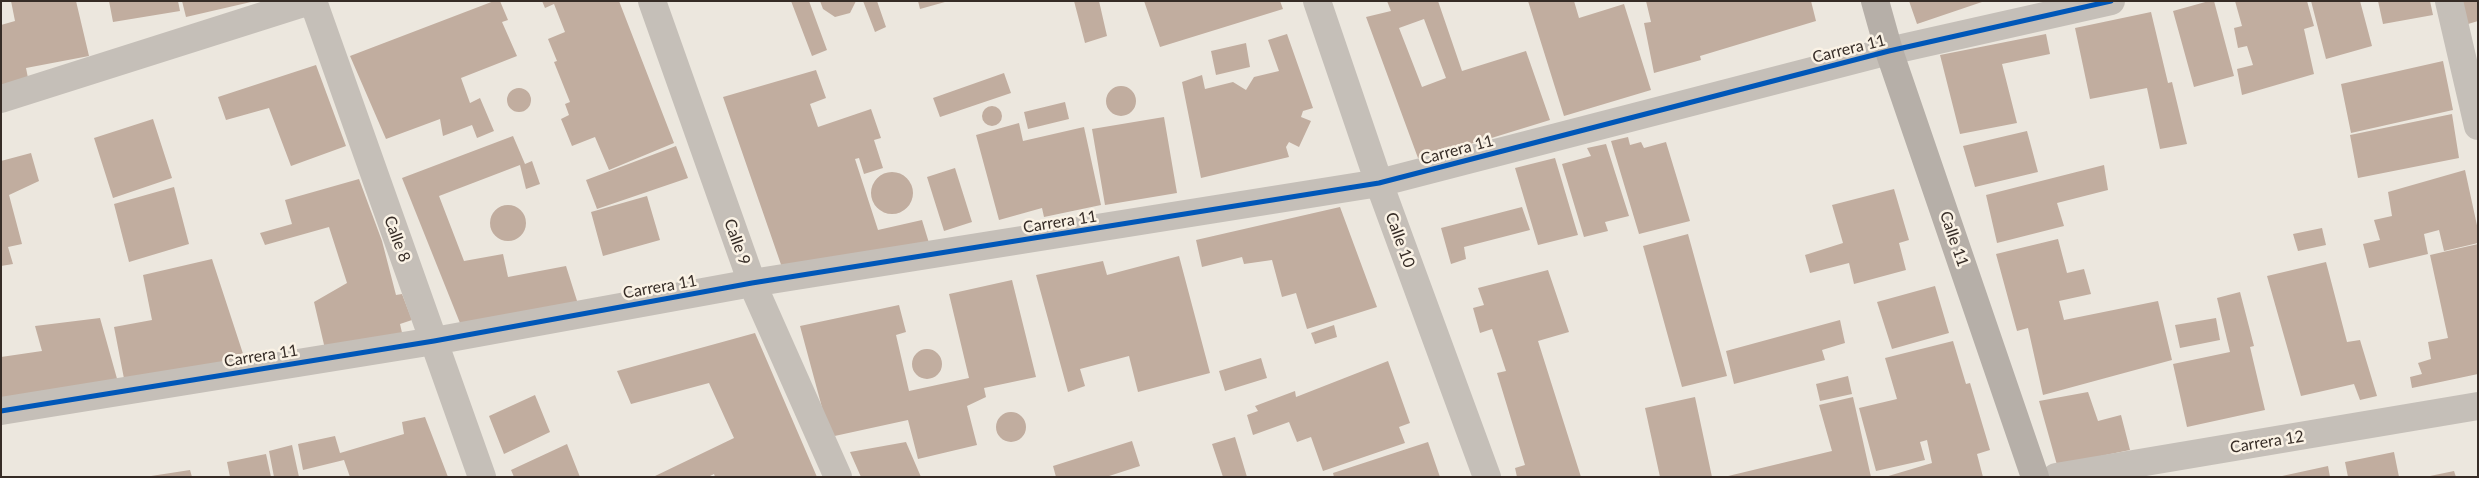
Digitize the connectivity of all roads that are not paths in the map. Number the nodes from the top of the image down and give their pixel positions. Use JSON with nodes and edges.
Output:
{"nodes":[{"id":1,"x":311,"y":1,"type":"edge"},
{"id":2,"x":652,"y":1,"type":"edge"},
{"id":3,"x":1317,"y":1,"type":"edge"},
{"id":4,"x":1874,"y":1,"type":"edge"},
{"id":5,"x":2110,"y":1,"type":"edge"},
{"id":6,"x":2449,"y":1,"type":"edge"},
{"id":7,"x":1889,"y":51,"type":"junction"},
{"id":8,"x":1,"y":99,"type":"edge"},
{"id":9,"x":2478,"y":126,"type":"edge"},
{"id":10,"x":1379,"y":183,"type":"junction"},
{"id":11,"x":752,"y":283,"type":"junction"},
{"id":12,"x":434,"y":341,"type":"junction"},
{"id":13,"x":2478,"y":406,"type":"edge"},
{"id":14,"x":1,"y":411,"type":"edge"},
{"id":15,"x":482,"y":477,"type":"edge"},
{"id":16,"x":838,"y":477,"type":"edge"},
{"id":17,"x":1487,"y":477,"type":"edge"},
{"id":18,"x":2035,"y":477,"type":"edge"},
{"id":19,"x":2056,"y":477,"type":"edge"}],
"edges":[{"from":1,"to":8,"type":"street"},
{"from":1,"to":12,"type":"street","name":"Calle 8"},
{"from":2,"to":11,"type":"street","name":"Calle 9"},
{"from":3,"to":10,"type":"street","name":"Calle 10"},
{"from":4,"to":7,"type":"street","name":"Calle 11"},
{"from":5,"to":7,"type":"street","name":"Carrera 11"},
{"from":6,"to":9,"type":"street"},
{"from":7,"to":10,"type":"street","name":"Carrera 11"},
{"from":7,"to":18,"type":"street","name":"Calle 11"},
{"from":10,"to":11,"type":"street","name":"Carrera 11"},
{"from":10,"to":17,"type":"street","name":"Calle 10"},
{"from":11,"to":12,"type":"street","name":"Carrera 11"},
{"from":11,"to":16,"type":"street","name":"Calle 9"},
{"from":12,"to":14,"type":"street","name":"Carrera 11"},
{"from":12,"to":15,"type":"street","name":"Calle 8"},
{"from":13,"to":19,"type":"street","name":"Carrera 12"}]}
